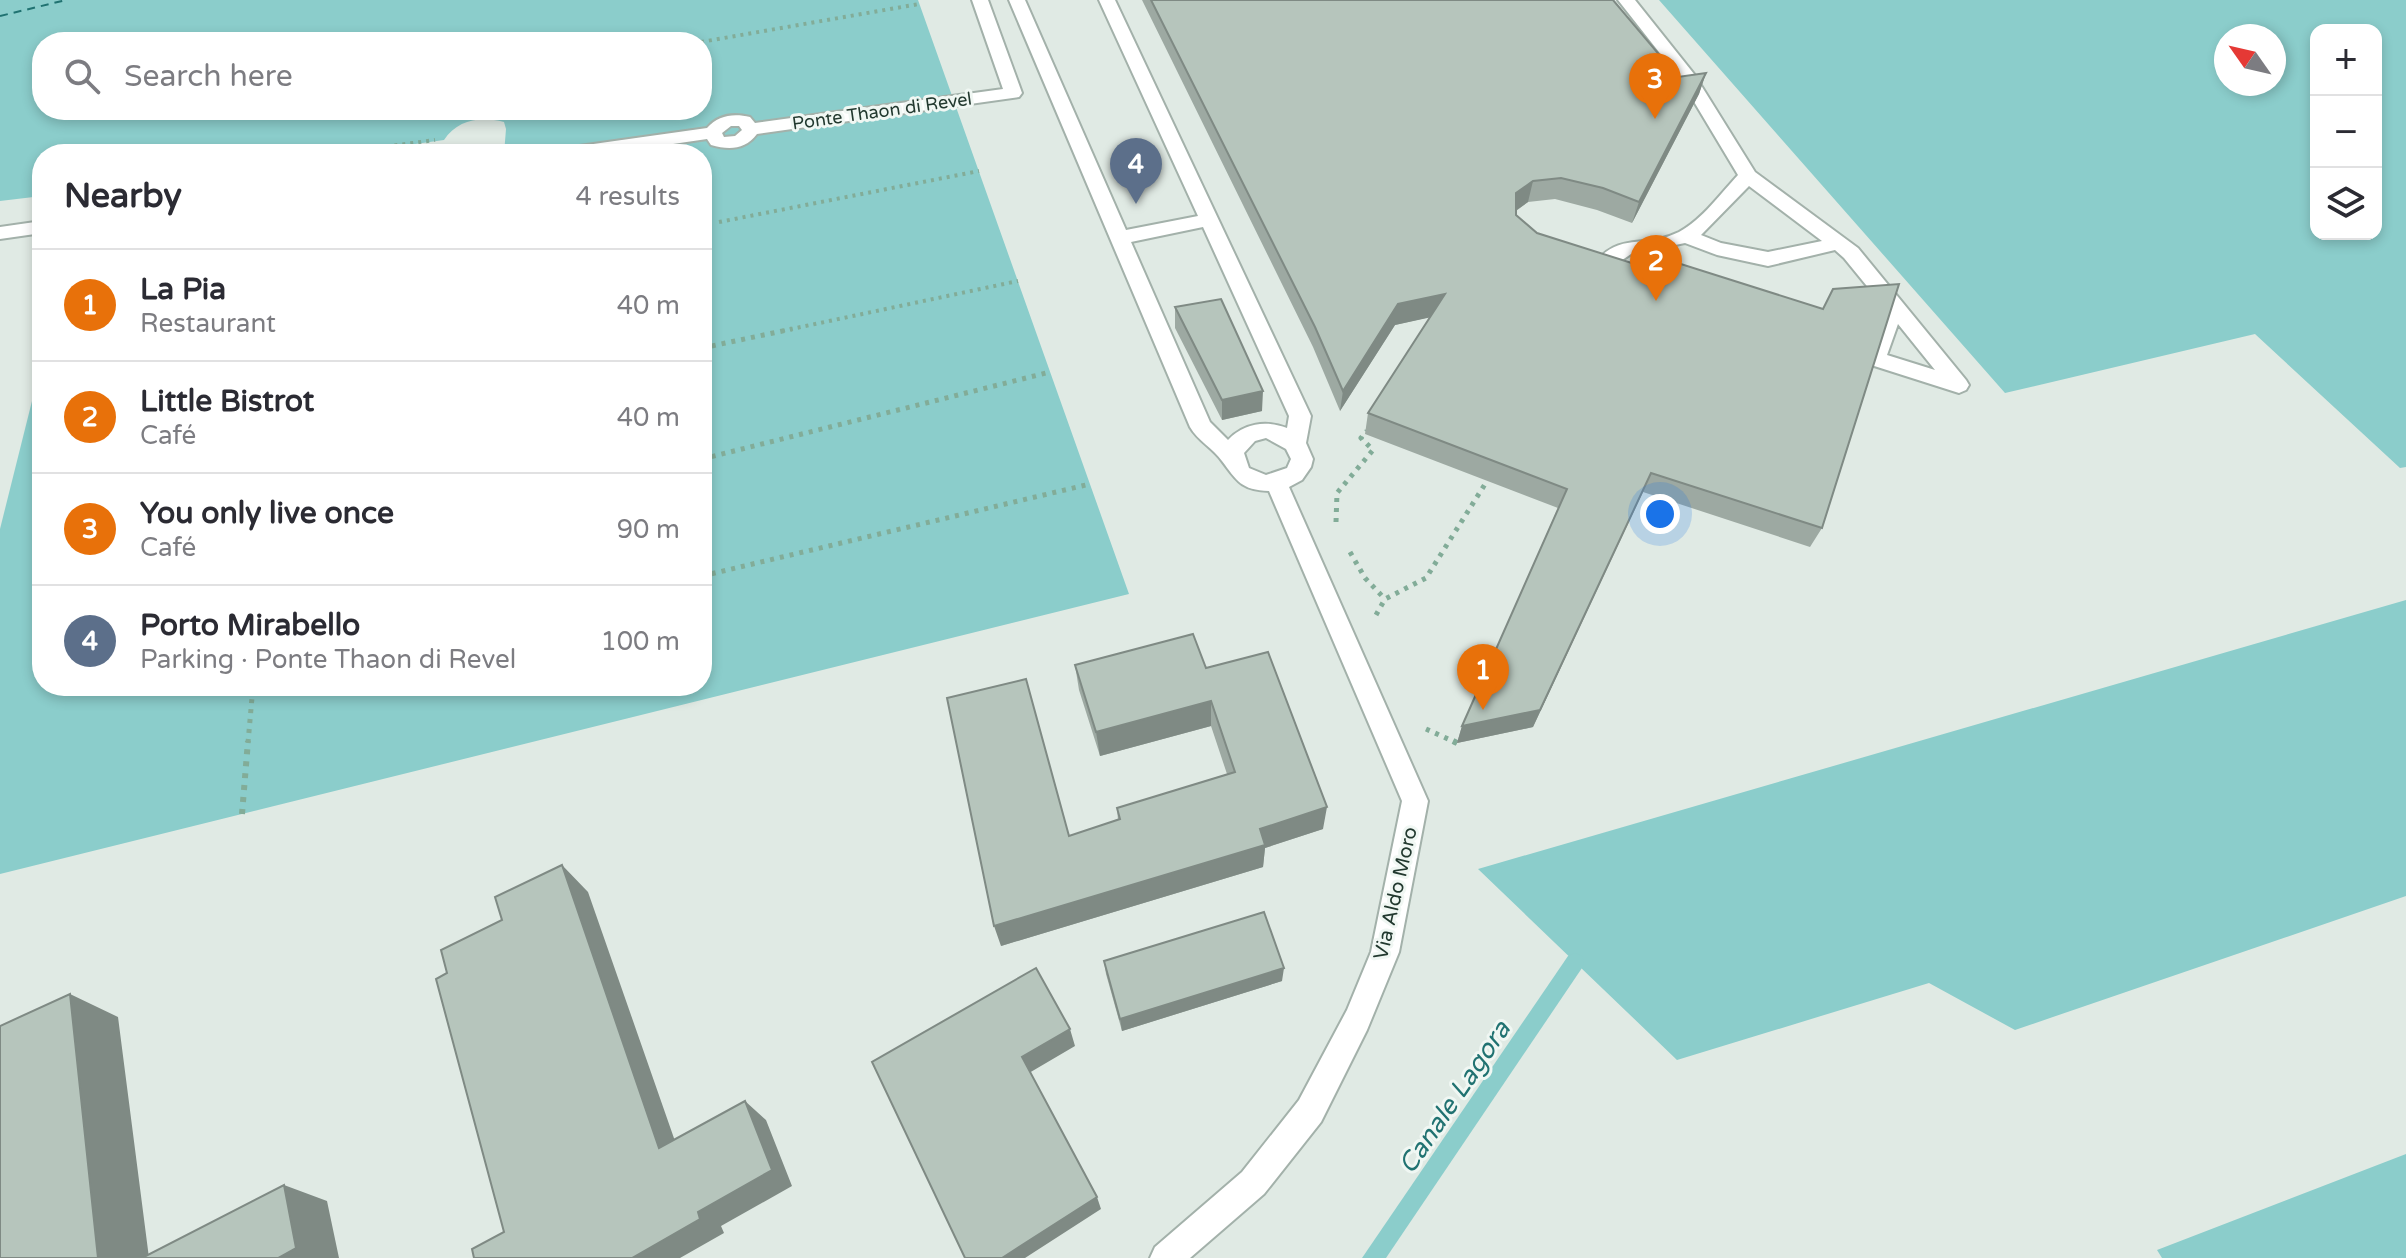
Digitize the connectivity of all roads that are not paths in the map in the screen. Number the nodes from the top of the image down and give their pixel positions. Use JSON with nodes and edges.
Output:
{"nodes":[{"id":1,"x":980,"y":0,"type":"edge"},
{"id":2,"x":1107,"y":0,"type":"edge"},
{"id":3,"x":1626,"y":0,"type":"edge"},
{"id":4,"x":1025,"y":2,"type":"edge"},
{"id":5,"x":635,"y":144,"type":"edge"},
{"id":6,"x":1748,"y":176,"type":"junction"},
{"id":7,"x":1209,"y":220,"type":"junction"},
{"id":8,"x":32,"y":228,"type":"edge"},
{"id":9,"x":0,"y":233,"type":"edge"},
{"id":10,"x":1686,"y":236,"type":"junction"},
{"id":11,"x":1120,"y":238,"type":"junction"},
{"id":12,"x":1839,"y":243,"type":"junction"},
{"id":13,"x":1596,"y":275,"type":"edge"},
{"id":14,"x":1895,"y":306,"type":"edge"},
{"id":15,"x":1296,"y":442,"type":"junction"},
{"id":16,"x":1231,"y":456,"type":"junction"},
{"id":17,"x":1276,"y":482,"type":"junction"},
{"id":18,"x":1166,"y":1258,"type":"edge"}],
"edges":[{"from":1,"to":5,"type":"street","name":"Ponte Thaon di Revel"},
{"from":2,"to":7,"type":"street"},
{"from":3,"to":6,"type":"street"},
{"from":4,"to":11,"type":"street"},
{"from":6,"to":10,"type":"street"},
{"from":6,"to":12,"type":"street"},
{"from":7,"to":11,"type":"street"},
{"from":7,"to":15,"type":"street"},
{"from":8,"to":9,"type":"street"},
{"from":10,"to":12,"type":"street"},
{"from":10,"to":13,"type":"street"},
{"from":11,"to":16,"type":"street"},
{"from":12,"to":14,"type":"street"},
{"from":15,"to":16,"type":"street"},
{"from":15,"to":17,"type":"street"},
{"from":16,"to":17,"type":"street"},
{"from":17,"to":18,"type":"street","name":"Via Aldo Moro"}]}
